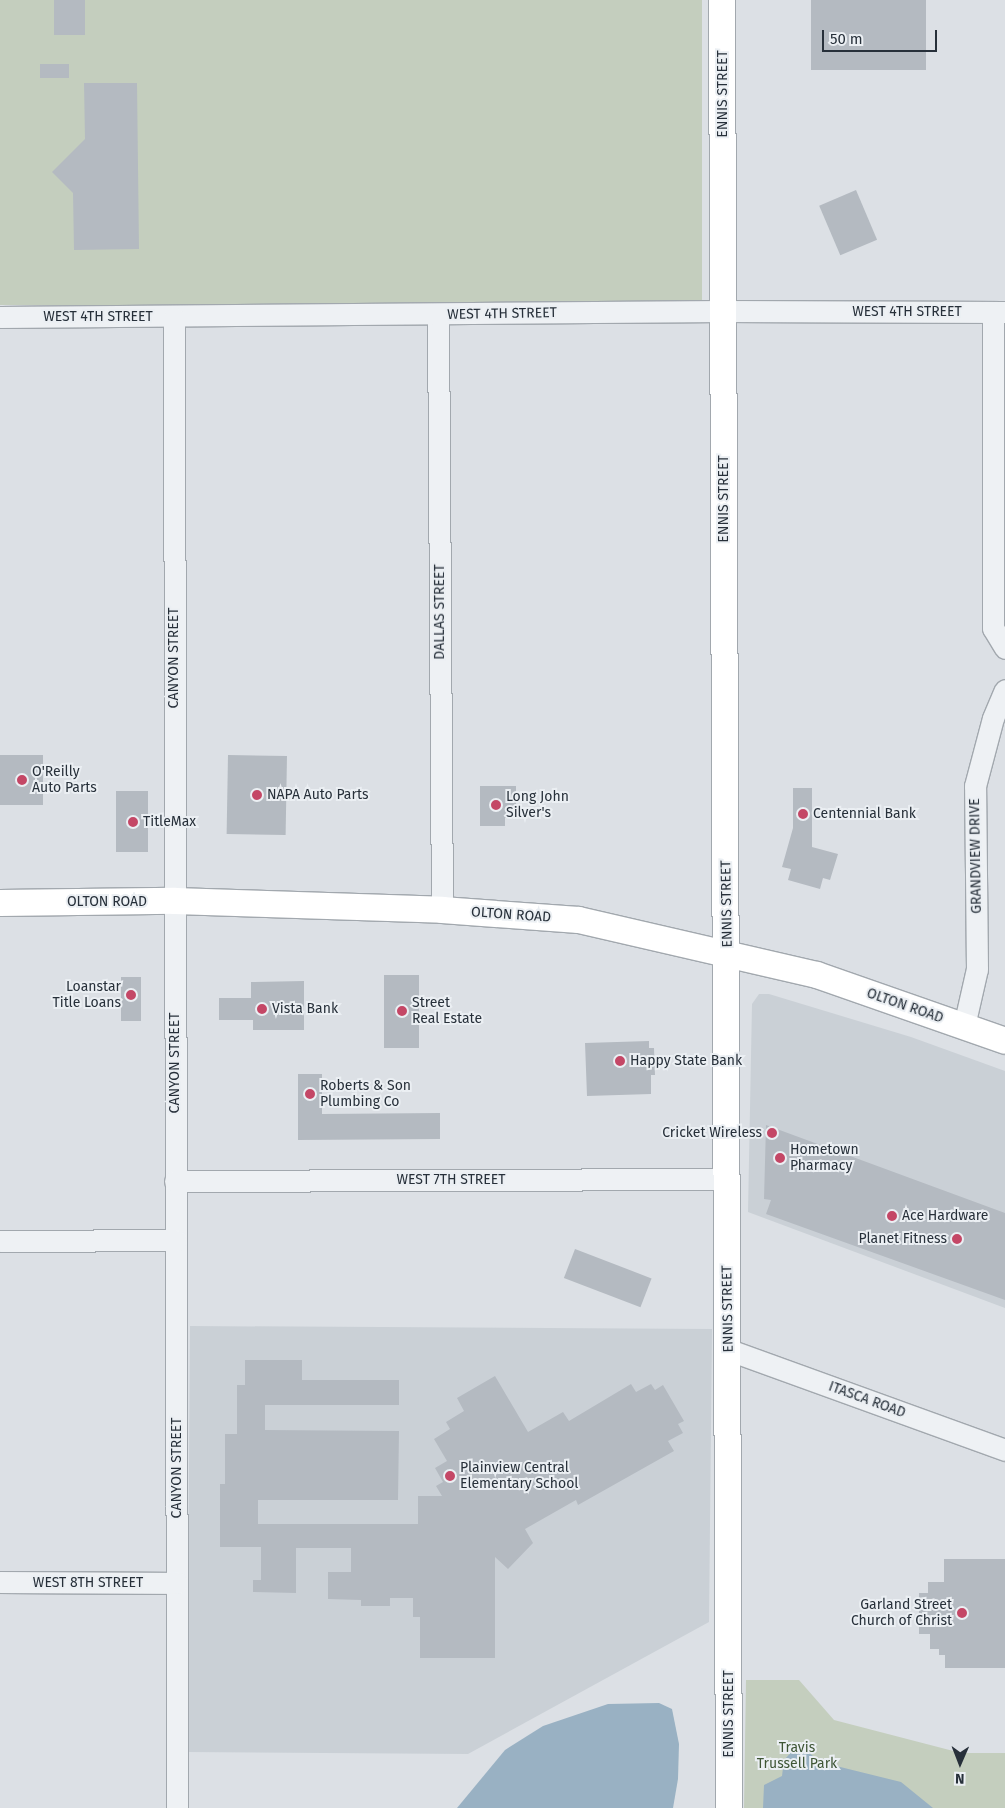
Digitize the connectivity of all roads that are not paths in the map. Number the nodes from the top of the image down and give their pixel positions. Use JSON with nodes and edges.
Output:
{"nodes":[{"id":1,"x":722,"y":0,"type":"edge"},
{"id":2,"x":723,"y":311,"type":"junction"},
{"id":3,"x":999,"y":312,"type":"edge"},
{"id":4,"x":438,"y":314,"type":"junction"},
{"id":5,"x":0,"y":317,"type":"edge"},
{"id":6,"x":174,"y":318,"type":"junction"},
{"id":7,"x":1005,"y":648,"type":"edge"},
{"id":8,"x":1005,"y":690,"type":"edge"},
{"id":9,"x":175,"y":901,"type":"junction"},
{"id":10,"x":0,"y":902,"type":"edge"},
{"id":11,"x":442,"y":910,"type":"junction"},
{"id":12,"x":728,"y":954,"type":"junction"},
{"id":13,"x":964,"y":1026,"type":"junction"},
{"id":14,"x":1005,"y":1042,"type":"edge"},
{"id":15,"x":726,"y":1179,"type":"junction"},
{"id":16,"x":175,"y":1181,"type":"junction"},
{"id":17,"x":176,"y":1240,"type":"junction"},
{"id":18,"x":0,"y":1241,"type":"edge"},
{"id":19,"x":729,"y":1350,"type":"junction"},
{"id":20,"x":1005,"y":1450,"type":"edge"},
{"id":21,"x":0,"y":1582,"type":"edge"},
{"id":22,"x":177,"y":1583,"type":"junction"},
{"id":23,"x":177,"y":1808,"type":"edge"},
{"id":24,"x":729,"y":1808,"type":"edge"}],
"edges":[{"from":1,"to":2,"type":"main road","name":"ENNIS STREET"},
{"from":2,"to":3,"type":"street","name":"WEST 4TH STREET"},
{"from":2,"to":4,"type":"street","name":"WEST 4TH STREET"},
{"from":2,"to":12,"type":"main road","name":"ENNIS STREET"},
{"from":3,"to":7,"type":"street"},
{"from":4,"to":6,"type":"street","name":"WEST 4TH STREET"},
{"from":4,"to":11,"type":"street","name":"DALLAS STREET"},
{"from":5,"to":6,"type":"street","name":"WEST 4TH STREET"},
{"from":6,"to":9,"type":"street","name":"CANYON STREET"},
{"from":8,"to":13,"type":"street","name":"GRANDVIEW DRIVE"},
{"from":9,"to":10,"type":"main road","name":"OLTON ROAD"},
{"from":9,"to":11,"type":"main road","name":"OLTON ROAD"},
{"from":9,"to":16,"type":"street","name":"CANYON STREET"},
{"from":11,"to":12,"type":"main road","name":"OLTON ROAD"},
{"from":12,"to":13,"type":"main road","name":"OLTON ROAD"},
{"from":12,"to":15,"type":"main road","name":"ENNIS STREET"},
{"from":13,"to":14,"type":"main road","name":"OLTON ROAD"},
{"from":15,"to":16,"type":"street","name":"WEST 7TH STREET"},
{"from":15,"to":19,"type":"main road","name":"ENNIS STREET"},
{"from":16,"to":17,"type":"street","name":"CANYON STREET"},
{"from":17,"to":18,"type":"street"},
{"from":17,"to":22,"type":"street","name":"CANYON STREET"},
{"from":19,"to":20,"type":"street","name":"ITASCA ROAD"},
{"from":19,"to":24,"type":"main road","name":"ENNIS STREET"},
{"from":21,"to":22,"type":"street","name":"WEST 8TH STREET"},
{"from":22,"to":23,"type":"street","name":"CANYON STREET"}]}
